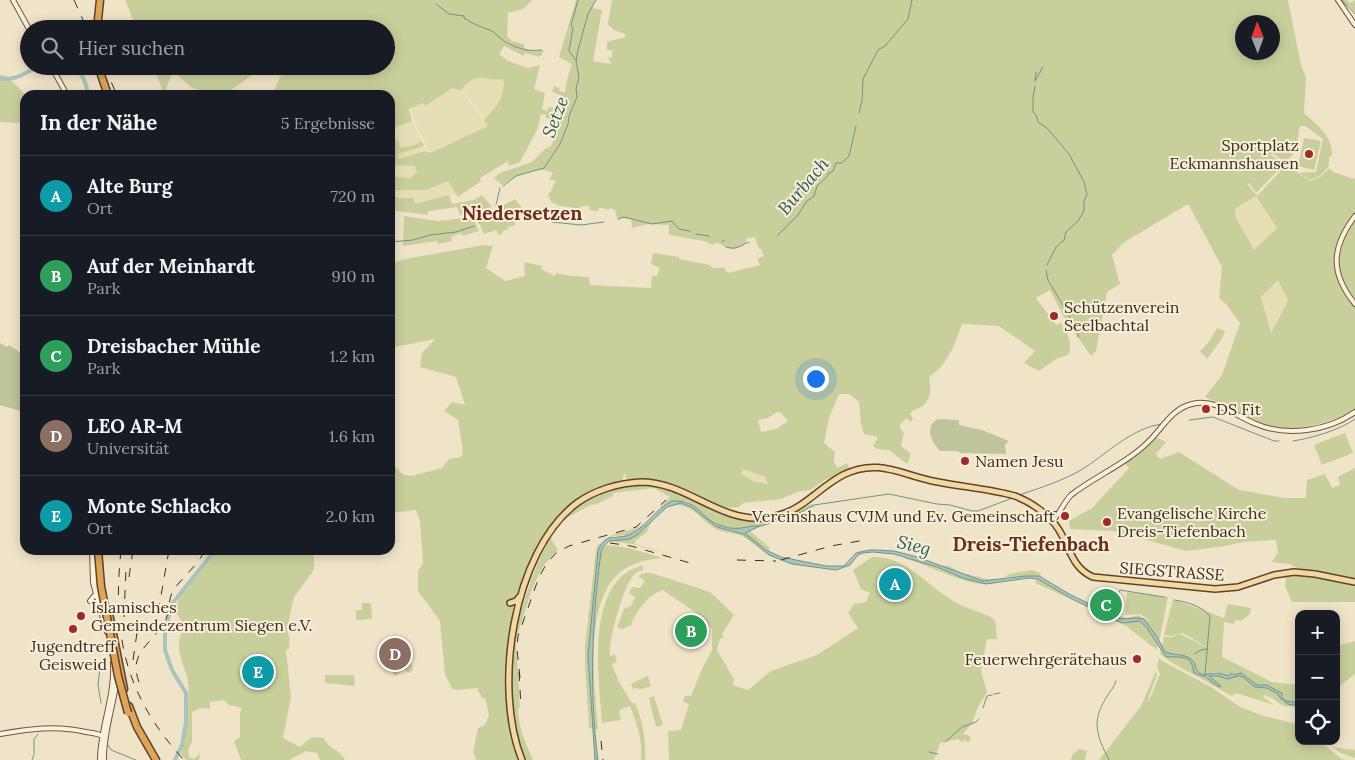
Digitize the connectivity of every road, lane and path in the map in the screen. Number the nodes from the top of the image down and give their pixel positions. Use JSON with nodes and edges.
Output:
{"nodes":[{"id":1,"x":13,"y":0,"type":"edge"},
{"id":2,"x":99,"y":0,"type":"edge"},
{"id":3,"x":1338,"y":0,"type":"edge"},
{"id":4,"x":24,"y":20,"type":"edge"},
{"id":5,"x":97,"y":20,"type":"edge"},
{"id":6,"x":1355,"y":25,"type":"edge"},
{"id":7,"x":56,"y":75,"type":"edge"},
{"id":8,"x":99,"y":75,"type":"edge"},
{"id":9,"x":64,"y":90,"type":"edge"},
{"id":10,"x":104,"y":90,"type":"edge"},
{"id":11,"x":1355,"y":216,"type":"edge"},
{"id":12,"x":1355,"y":304,"type":"edge"},
{"id":13,"x":1355,"y":412,"type":"edge"},
{"id":14,"x":1056,"y":514,"type":"junction"},
{"id":15,"x":1046,"y":515,"type":"junction"},
{"id":16,"x":1052,"y":521,"type":"junction"},
{"id":17,"x":96,"y":555,"type":"edge"},
{"id":18,"x":97,"y":555,"type":"edge"},
{"id":19,"x":94,"y":578,"type":"junction"},
{"id":20,"x":1355,"y":582,"type":"edge"},
{"id":21,"x":523,"y":593,"type":"junction"},
{"id":22,"x":96,"y":595,"type":"junction"},
{"id":23,"x":90,"y":601,"type":"dead end"},
{"id":24,"x":510,"y":603,"type":"dead end"},
{"id":25,"x":105,"y":727,"type":"junction"},
{"id":26,"x":86,"y":732,"type":"junction"},
{"id":27,"x":97,"y":733,"type":"junction"},
{"id":28,"x":0,"y":734,"type":"edge"},
{"id":29,"x":104,"y":738,"type":"junction"},
{"id":30,"x":102,"y":760,"type":"edge"},
{"id":31,"x":155,"y":760,"type":"edge"},
{"id":32,"x":522,"y":760,"type":"edge"}],
"edges":[{"from":1,"to":4,"type":"main road"},
{"from":2,"to":5,"type":"highway"},
{"from":3,"to":6,"type":"main road"},
{"from":7,"to":9,"type":"main road"},
{"from":8,"to":10,"type":"highway"},
{"from":11,"to":12,"type":"main road"},
{"from":13,"to":14,"type":"main road"},
{"from":14,"to":15,"type":"main road"},
{"from":14,"to":16,"type":"main road"},
{"from":15,"to":16,"type":"main road","name":"SIEGSTRASSE"},
{"from":15,"to":21,"type":"main road","name":"SIEGSTRASSE"},
{"from":16,"to":20,"type":"main road","name":"SIEGSTRASSE"},
{"from":17,"to":19,"type":"main road"},
{"from":18,"to":31,"type":"highway","bridge":true},
{"from":19,"to":22,"type":"main road"},
{"from":19,"to":29,"type":"main road"},
{"from":21,"to":24,"type":"main road"},
{"from":21,"to":32,"type":"main road","name":"SIEGSTRASSE"},
{"from":22,"to":23,"type":"main road"},
{"from":22,"to":25,"type":"main road"},
{"from":25,"to":27,"type":"main road"},
{"from":25,"to":29,"type":"main road"},
{"from":26,"to":27,"type":"main road"},
{"from":26,"to":28,"type":"main road"},
{"from":26,"to":29,"type":"main road"},
{"from":27,"to":29,"type":"main road"},
{"from":29,"to":30,"type":"main road"}]}
